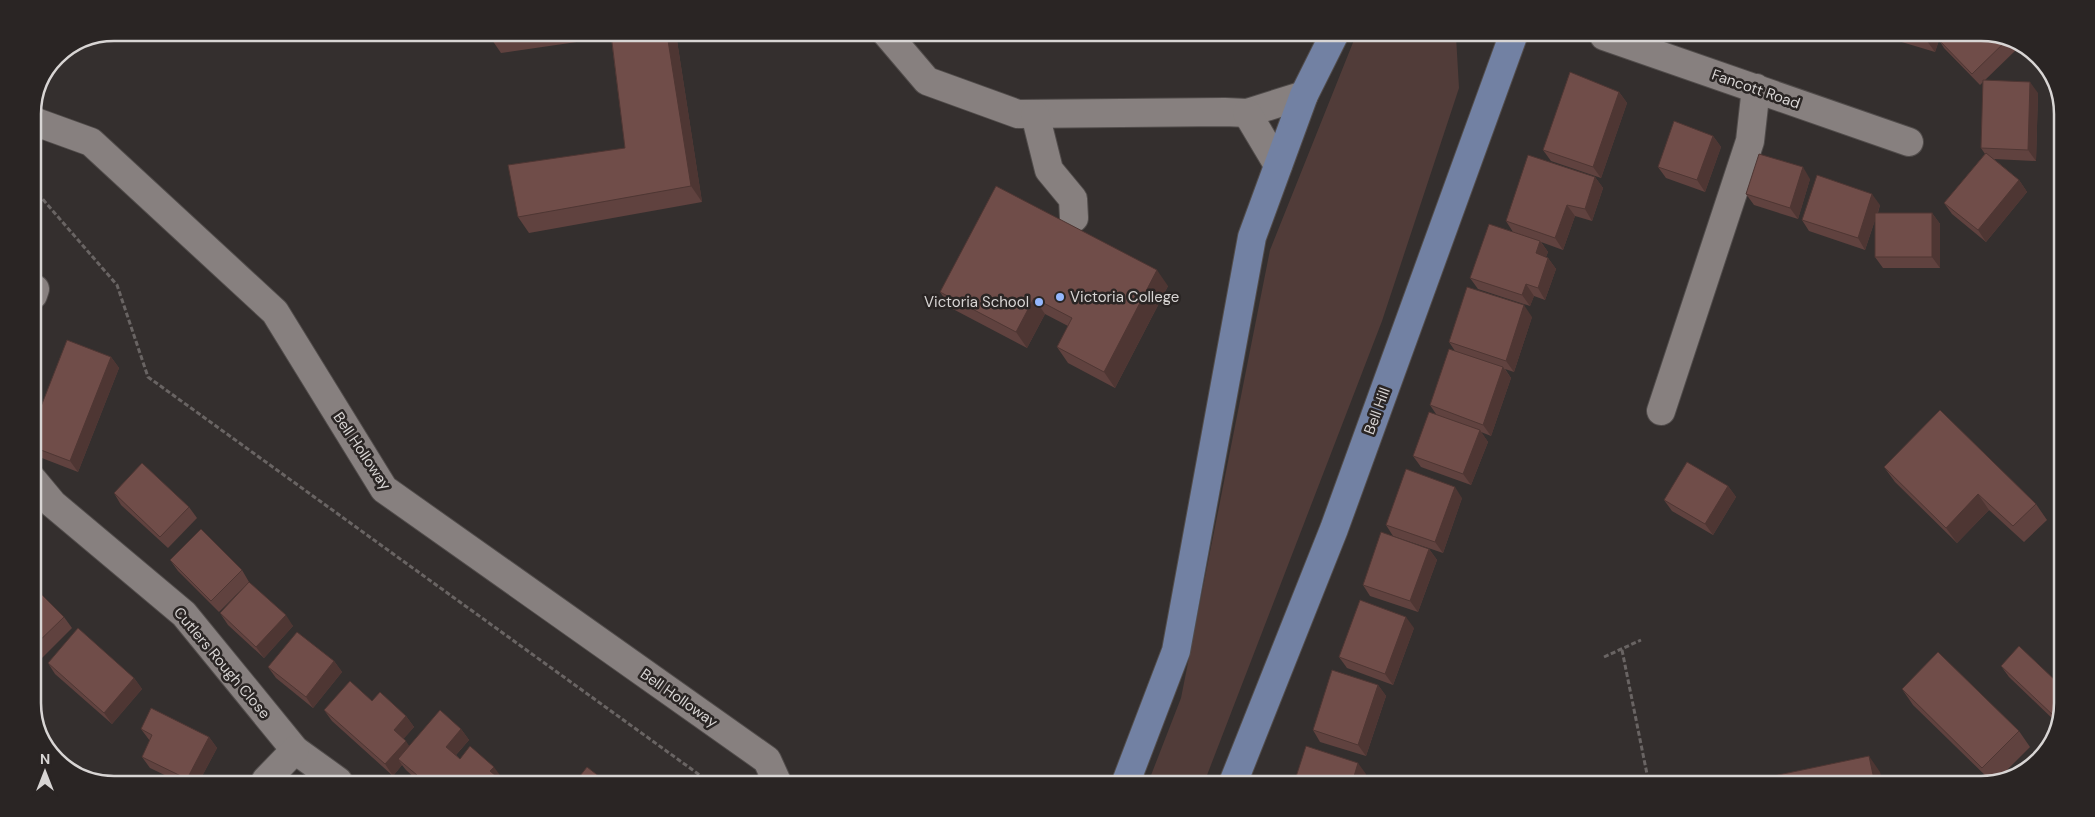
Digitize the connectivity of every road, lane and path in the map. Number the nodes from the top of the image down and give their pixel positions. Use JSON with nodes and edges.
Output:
{"nodes":[{"id":1,"x":893,"y":41,"type":"edge"},
{"id":2,"x":1331,"y":41,"type":"edge"},
{"id":3,"x":1511,"y":41,"type":"edge"},
{"id":4,"x":1619,"y":41,"type":"edge"},
{"id":5,"x":1756,"y":88,"type":"junction"},
{"id":6,"x":1304,"y":95,"type":"junction"},
{"id":7,"x":1247,"y":113,"type":"junction"},
{"id":8,"x":1034,"y":114,"type":"junction"},
{"id":9,"x":41,"y":124,"type":"edge"},
{"id":10,"x":1909,"y":142,"type":"dead end"},
{"id":11,"x":1278,"y":165,"type":"junction"},
{"id":12,"x":41,"y":197,"type":"edge"},
{"id":13,"x":1074,"y":218,"type":"dead end"},
{"id":14,"x":1662,"y":411,"type":"dead end"},
{"id":15,"x":43,"y":509,"type":"edge"},
{"id":16,"x":1641,"y":640,"type":"dead end"},
{"id":17,"x":1622,"y":650,"type":"junction"},
{"id":18,"x":1604,"y":657,"type":"dead end"},
{"id":19,"x":295,"y":750,"type":"junction"},
{"id":20,"x":270,"y":776,"type":"edge"},
{"id":21,"x":331,"y":776,"type":"edge"},
{"id":22,"x":700,"y":776,"type":"edge"},
{"id":23,"x":774,"y":776,"type":"edge"},
{"id":24,"x":1128,"y":776,"type":"edge"},
{"id":25,"x":1236,"y":776,"type":"edge"},
{"id":26,"x":1647,"y":776,"type":"edge"}],
"edges":[{"from":1,"to":8,"type":"street"},
{"from":2,"to":6,"type":"main road"},
{"from":3,"to":25,"type":"main road","name":"Bell Hill"},
{"from":4,"to":5,"type":"street","name":"Fancott Road"},
{"from":5,"to":10,"type":"street","name":"Fancott Road"},
{"from":5,"to":14,"type":"street"},
{"from":6,"to":7,"type":"street"},
{"from":6,"to":11,"type":"main road"},
{"from":7,"to":8,"type":"street"},
{"from":7,"to":11,"type":"street"},
{"from":8,"to":13,"type":"street"},
{"from":9,"to":23,"type":"street","name":"Bell Holloway"},
{"from":11,"to":24,"type":"main road"},
{"from":12,"to":22,"type":"path"},
{"from":15,"to":19,"type":"street","name":"Cutlers Rough Close"},
{"from":16,"to":17,"type":"path"},
{"from":17,"to":18,"type":"path"},
{"from":17,"to":26,"type":"path"},
{"from":19,"to":20,"type":"street"},
{"from":19,"to":21,"type":"street","name":"Cutlers Rough Close"}]}
